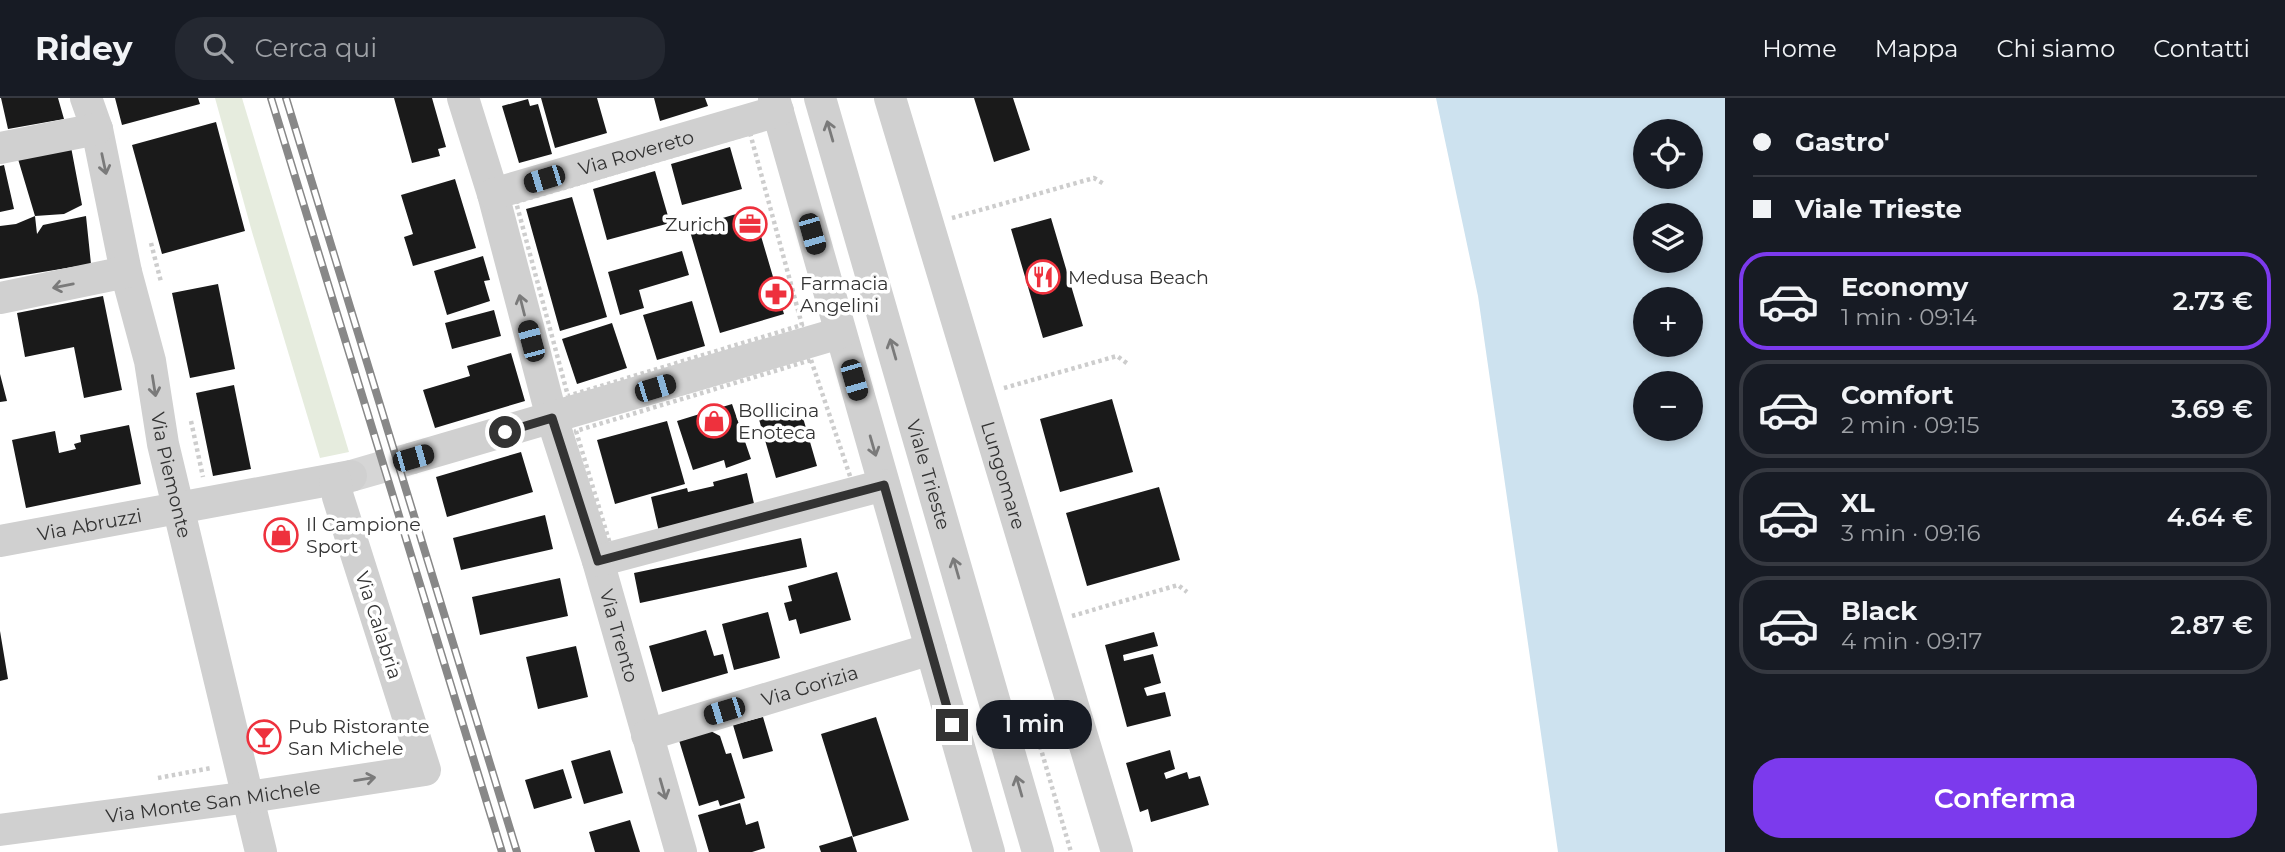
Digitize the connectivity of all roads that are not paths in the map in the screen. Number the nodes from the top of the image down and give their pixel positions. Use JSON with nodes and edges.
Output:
{"nodes":[{"id":1,"x":86,"y":98,"type":"edge"},
{"id":2,"x":463,"y":98,"type":"edge"},
{"id":3,"x":820,"y":98,"type":"edge"},
{"id":4,"x":890,"y":98,"type":"edge"},
{"id":5,"x":776,"y":104,"type":"edge"},
{"id":6,"x":97,"y":130,"type":"junction"},
{"id":7,"x":0,"y":148,"type":"edge"},
{"id":8,"x":505,"y":198,"type":"junction"},
{"id":9,"x":126,"y":272,"type":"junction"},
{"id":10,"x":0,"y":298,"type":"edge"},
{"id":11,"x":840,"y":333,"type":"junction"},
{"id":12,"x":552,"y":418,"type":"junction"},
{"id":13,"x":413,"y":458,"type":"tunnel mouth"},
{"id":14,"x":343,"y":478,"type":"joint"},
{"id":15,"x":884,"y":485,"type":"junction"},
{"id":16,"x":179,"y":509,"type":"junction"},
{"id":17,"x":0,"y":541,"type":"edge"},
{"id":18,"x":598,"y":561,"type":"junction"},
{"id":19,"x":931,"y":649,"type":"junction"},
{"id":20,"x":647,"y":735,"type":"junction"},
{"id":21,"x":425,"y":770,"type":"joint"},
{"id":22,"x":249,"y":797,"type":"junction"},
{"id":23,"x":0,"y":830,"type":"edge"},
{"id":24,"x":261,"y":852,"type":"edge"},
{"id":25,"x":681,"y":852,"type":"edge"},
{"id":26,"x":989,"y":852,"type":"edge"},
{"id":27,"x":1038,"y":852,"type":"edge"},
{"id":28,"x":1117,"y":852,"type":"edge"}],
"edges":[{"from":1,"to":6,"type":"street","name":"Via Piemonte"},
{"from":2,"to":8,"type":"street","name":"Via Trento"},
{"from":27,"to":3,"type":"street","name":"Viale Trieste","one_way":true},
{"from":4,"to":28,"type":"street","name":"Lungomare"},
{"from":5,"to":8,"type":"street","name":"Via Rovereto"},
{"from":5,"to":11,"type":"street"},
{"from":6,"to":7,"type":"street"},
{"from":6,"to":9,"type":"street","name":"Via Piemonte","one_way":true},
{"from":12,"to":8,"type":"street","name":"Via Trento","one_way":true},
{"from":9,"to":10,"type":"street","one_way":true},
{"from":9,"to":16,"type":"street","name":"Via Piemonte","one_way":true},
{"from":11,"to":12,"type":"street"},
{"from":11,"to":15,"type":"street","one_way":true},
{"from":12,"to":13,"type":"street"},
{"from":12,"to":18,"type":"street","name":"Via Trento"},
{"from":14,"to":16,"type":"street","name":"Via Abruzzi"},
{"from":14,"to":21,"type":"street","name":"Via Calabria"},
{"from":15,"to":18,"type":"street"},
{"from":15,"to":19,"type":"street"},
{"from":16,"to":17,"type":"street","name":"Via Abruzzi"},
{"from":16,"to":22,"type":"street","name":"Via Piemonte"},
{"from":18,"to":20,"type":"street","name":"Via Trento"},
{"from":19,"to":20,"type":"street","name":"Via Gorizia"},
{"from":19,"to":26,"type":"street"},
{"from":20,"to":25,"type":"street","name":"Via Trento","one_way":true},
{"from":22,"to":21,"type":"street","name":"Via Monte San Michele","one_way":true},
{"from":22,"to":23,"type":"street","name":"Via Monte San Michele"},
{"from":22,"to":24,"type":"street","name":"Via Piemonte"}]}
